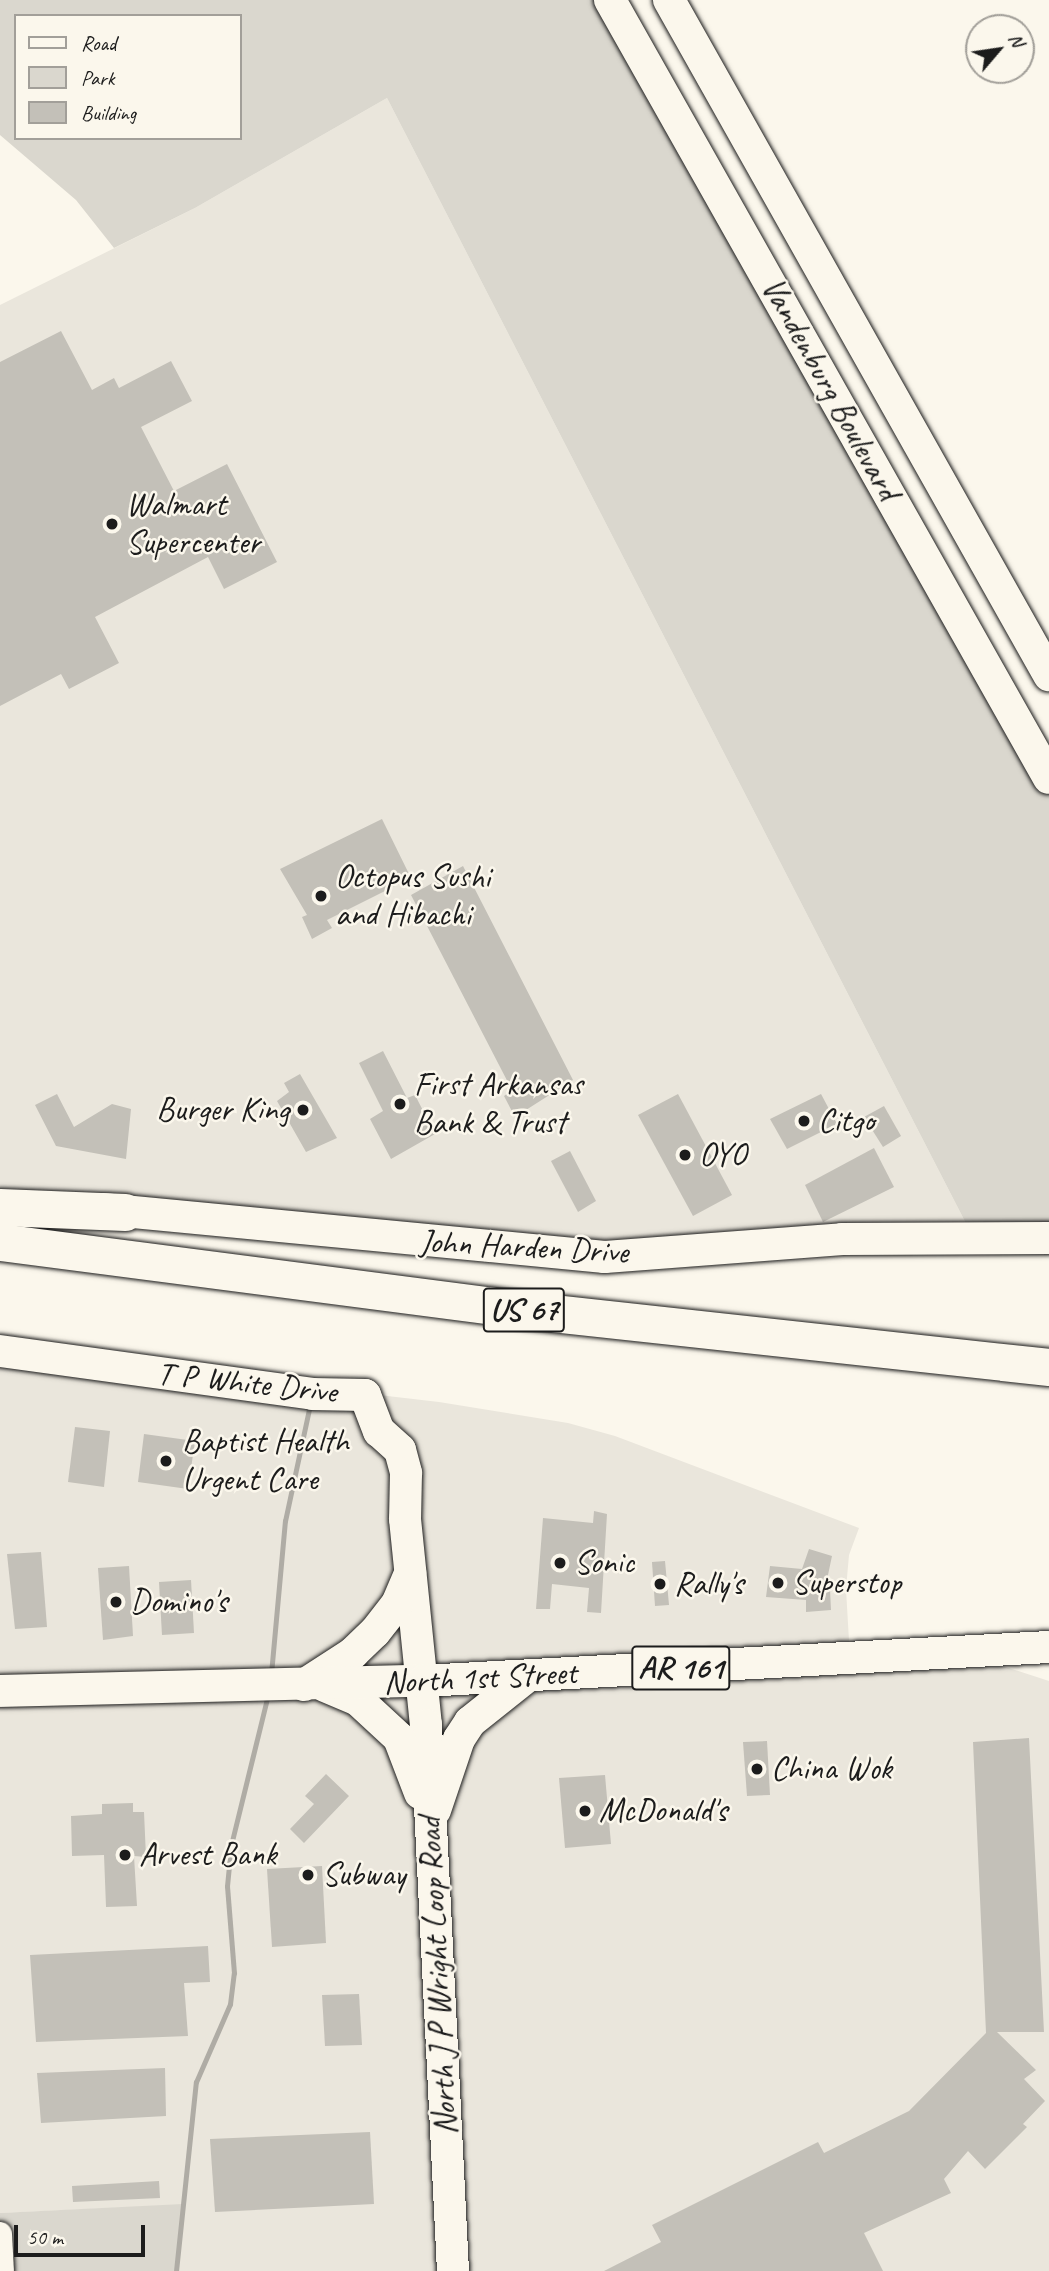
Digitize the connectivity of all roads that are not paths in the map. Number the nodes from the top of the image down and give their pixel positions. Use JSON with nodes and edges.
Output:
{"nodes":[{"id":1,"x":610,"y":0,"type":"edge"},
{"id":2,"x":669,"y":0,"type":"edge"},
{"id":3,"x":921,"y":447,"type":"junction"},
{"id":4,"x":877,"y":473,"type":"junction"},
{"id":5,"x":1049,"y":675,"type":"edge"},
{"id":6,"x":1049,"y":778,"type":"edge"},
{"id":7,"x":0,"y":1197,"type":"edge"},
{"id":8,"x":0,"y":1207,"type":"edge"},
{"id":9,"x":125,"y":1212,"type":"junction"},
{"id":10,"x":1049,"y":1238,"type":"edge"},
{"id":11,"x":0,"y":1242,"type":"edge"},
{"id":12,"x":0,"y":1265,"type":"edge"},
{"id":13,"x":0,"y":1352,"type":"edge"},
{"id":14,"x":1049,"y":1367,"type":"edge"},
{"id":15,"x":1049,"y":1378,"type":"edge"},
{"id":16,"x":411,"y":1571,"type":"junction"},
{"id":17,"x":1041,"y":1643,"type":"edge"},
{"id":18,"x":529,"y":1675,"type":"junction"},
{"id":19,"x":423,"y":1681,"type":"junction"},
{"id":20,"x":313,"y":1685,"type":"junction"},
{"id":21,"x":0,"y":1691,"type":"edge"},
{"id":22,"x":430,"y":1821,"type":"junction"},
{"id":23,"x":0,"y":2234,"type":"edge"},
{"id":24,"x":2,"y":2271,"type":"edge"},
{"id":25,"x":453,"y":2271,"type":"edge"}],
"edges":[{"from":1,"to":4,"type":"main road","name":"Vandenburg Boulevard"},
{"from":2,"to":3,"type":"main road","name":"Vandenburg Boulevard"},
{"from":3,"to":4,"type":"main road"},
{"from":3,"to":5,"type":"main road","name":"Vandenburg Boulevard"},
{"from":4,"to":6,"type":"main road","name":"Vandenburg Boulevard"},
{"from":7,"to":9,"type":"main road","name":"John Harden Drive"},
{"from":8,"to":9,"type":"highway"},
{"from":9,"to":10,"type":"main road","name":"John Harden Drive"},
{"from":11,"to":14,"type":"highway","number":"US 67"},
{"from":12,"to":15,"type":"highway","number":"US 67"},
{"from":13,"to":16,"type":"main road","name":"T P White Drive"},
{"from":16,"to":19,"type":"main road","name":"T P White Drive"},
{"from":16,"to":20,"type":"main road"},
{"from":17,"to":18,"type":"main road","name":"North 1st Street","number":"AR 161"},
{"from":18,"to":19,"type":"main road","name":"North 1st Street","number":"AR 161"},
{"from":18,"to":22,"type":"main road"},
{"from":19,"to":20,"type":"main road","name":"North 1st Street","number":"AR 161"},
{"from":19,"to":22,"type":"main road","name":"North J P Wright Loop Road"},
{"from":20,"to":21,"type":"main road","name":"North 1st Street","number":"AR 161"},
{"from":20,"to":22,"type":"main road"},
{"from":22,"to":25,"type":"main road","name":"North J P Wright Loop Road"},
{"from":23,"to":24,"type":"street"}]}
